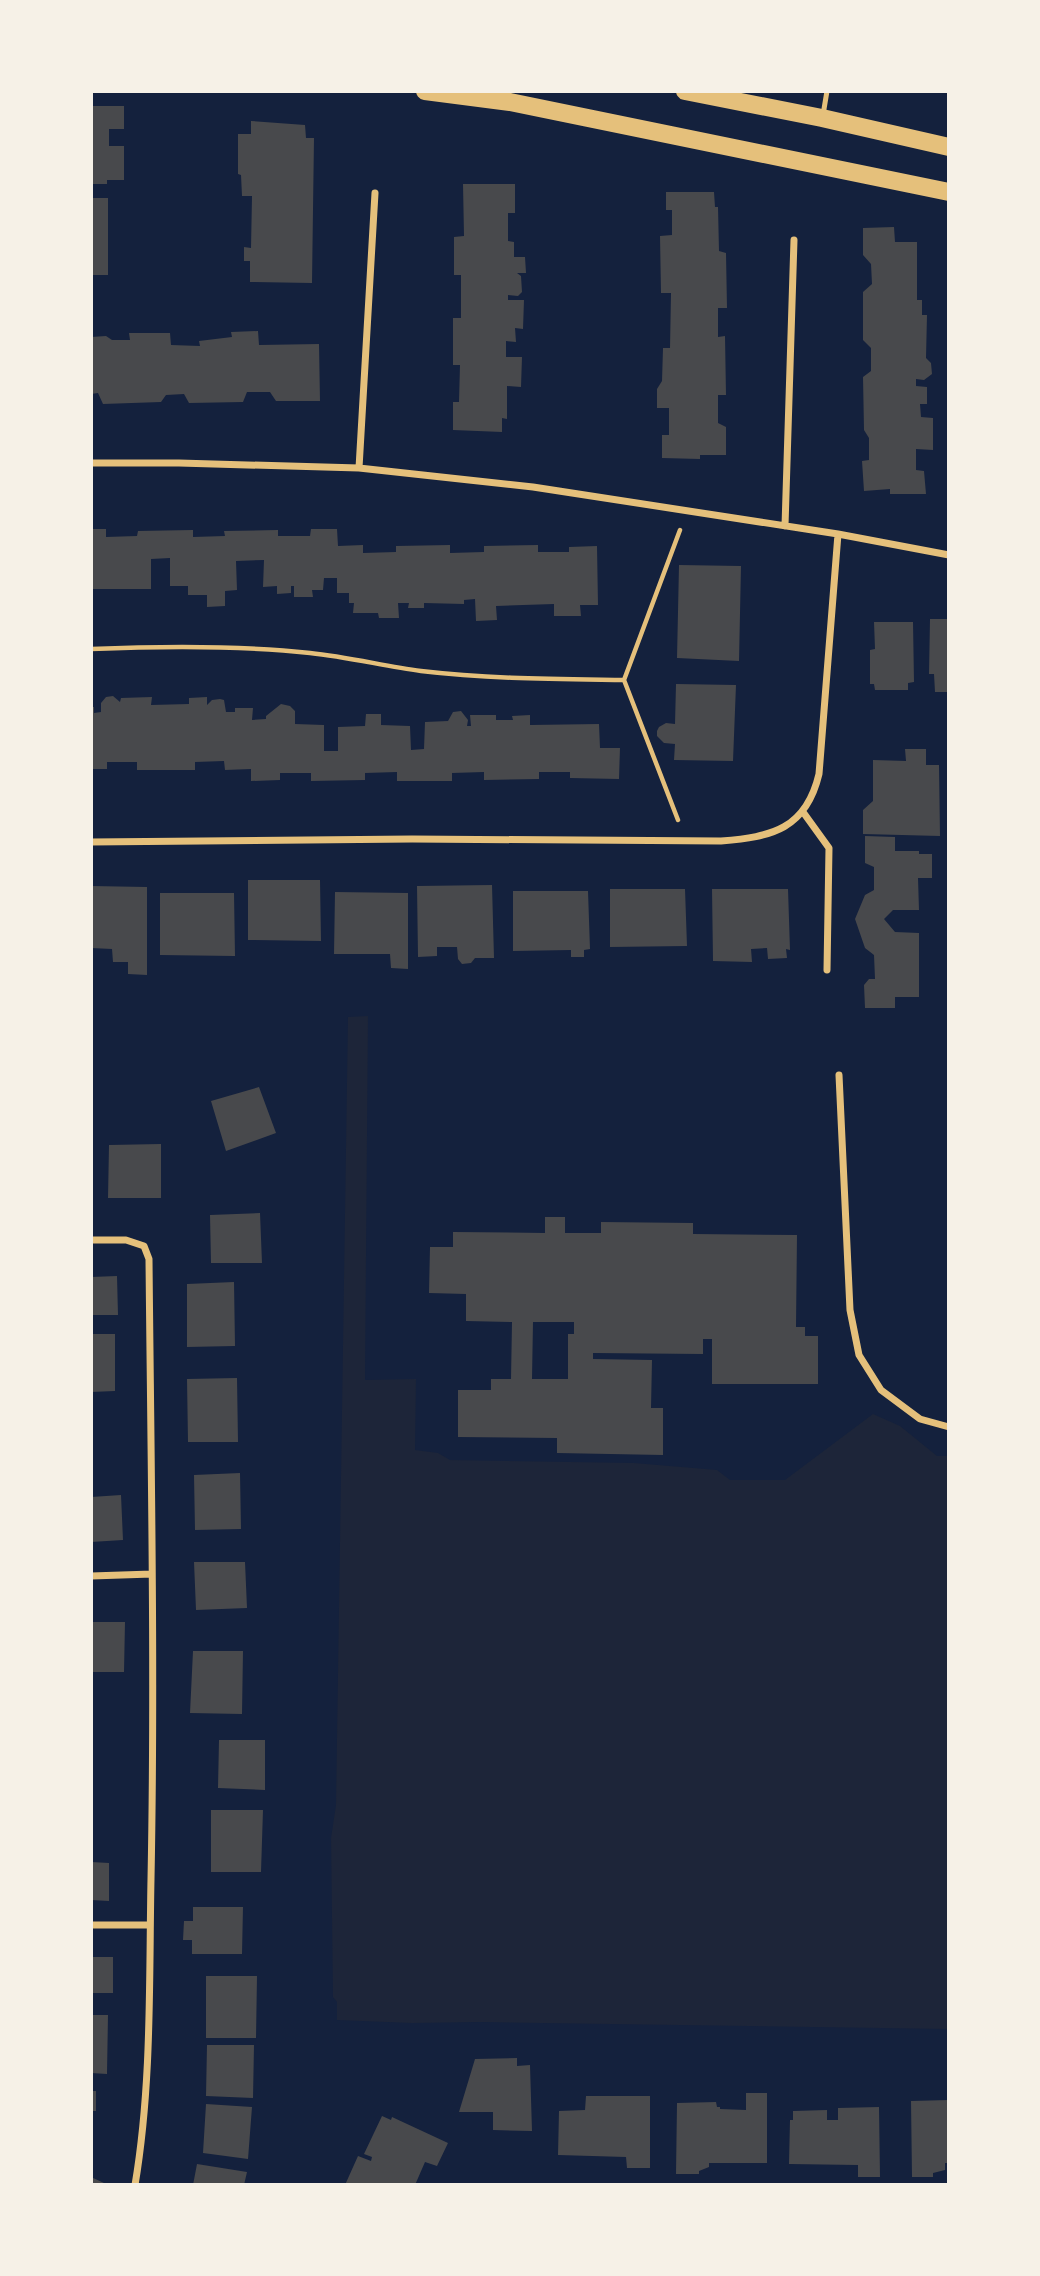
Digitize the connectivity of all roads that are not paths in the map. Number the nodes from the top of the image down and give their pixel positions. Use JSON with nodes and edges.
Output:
{"nodes":[{"id":1,"x":425,"y":91,"type":"edge"},
{"id":2,"x":685,"y":91,"type":"edge"},
{"id":3,"x":827,"y":91,"type":"edge"},
{"id":4,"x":822,"y":118,"type":"junction"},
{"id":5,"x":949,"y":147,"type":"edge"},
{"id":6,"x":949,"y":192,"type":"edge"},
{"id":7,"x":375,"y":193,"type":"dead end"},
{"id":8,"x":794,"y":240,"type":"dead end"},
{"id":9,"x":91,"y":463,"type":"edge"},
{"id":10,"x":359,"y":468,"type":"junction"},
{"id":11,"x":785,"y":526,"type":"junction"},
{"id":12,"x":838,"y":534,"type":"junction"},
{"id":13,"x":949,"y":555,"type":"edge"},
{"id":14,"x":803,"y":812,"type":"junction"},
{"id":15,"x":91,"y":842,"type":"edge"},
{"id":16,"x":827,"y":970,"type":"dead end"},
{"id":17,"x":839,"y":1075,"type":"dead end"},
{"id":18,"x":91,"y":1240,"type":"edge"},
{"id":19,"x":949,"y":1427,"type":"edge"},
{"id":20,"x":152,"y":1574,"type":"junction"},
{"id":21,"x":91,"y":1576,"type":"edge"},
{"id":22,"x":91,"y":1925,"type":"edge"},
{"id":23,"x":150,"y":1925,"type":"junction"},
{"id":24,"x":135,"y":2185,"type":"edge"}],
"edges":[{"from":1,"to":6,"type":"main road"},
{"from":2,"to":4,"type":"main road"},
{"from":3,"to":4,"type":"lane"},
{"from":4,"to":5,"type":"main road"},
{"from":7,"to":10,"type":"street"},
{"from":8,"to":11,"type":"street"},
{"from":9,"to":10,"type":"street"},
{"from":10,"to":11,"type":"street"},
{"from":11,"to":12,"type":"street"},
{"from":12,"to":13,"type":"street"},
{"from":12,"to":14,"type":"street"},
{"from":14,"to":15,"type":"street"},
{"from":14,"to":16,"type":"street"},
{"from":17,"to":19,"type":"street"},
{"from":18,"to":20,"type":"street"},
{"from":20,"to":21,"type":"street"},
{"from":20,"to":23,"type":"street"},
{"from":22,"to":23,"type":"street"},
{"from":23,"to":24,"type":"street"}]}
